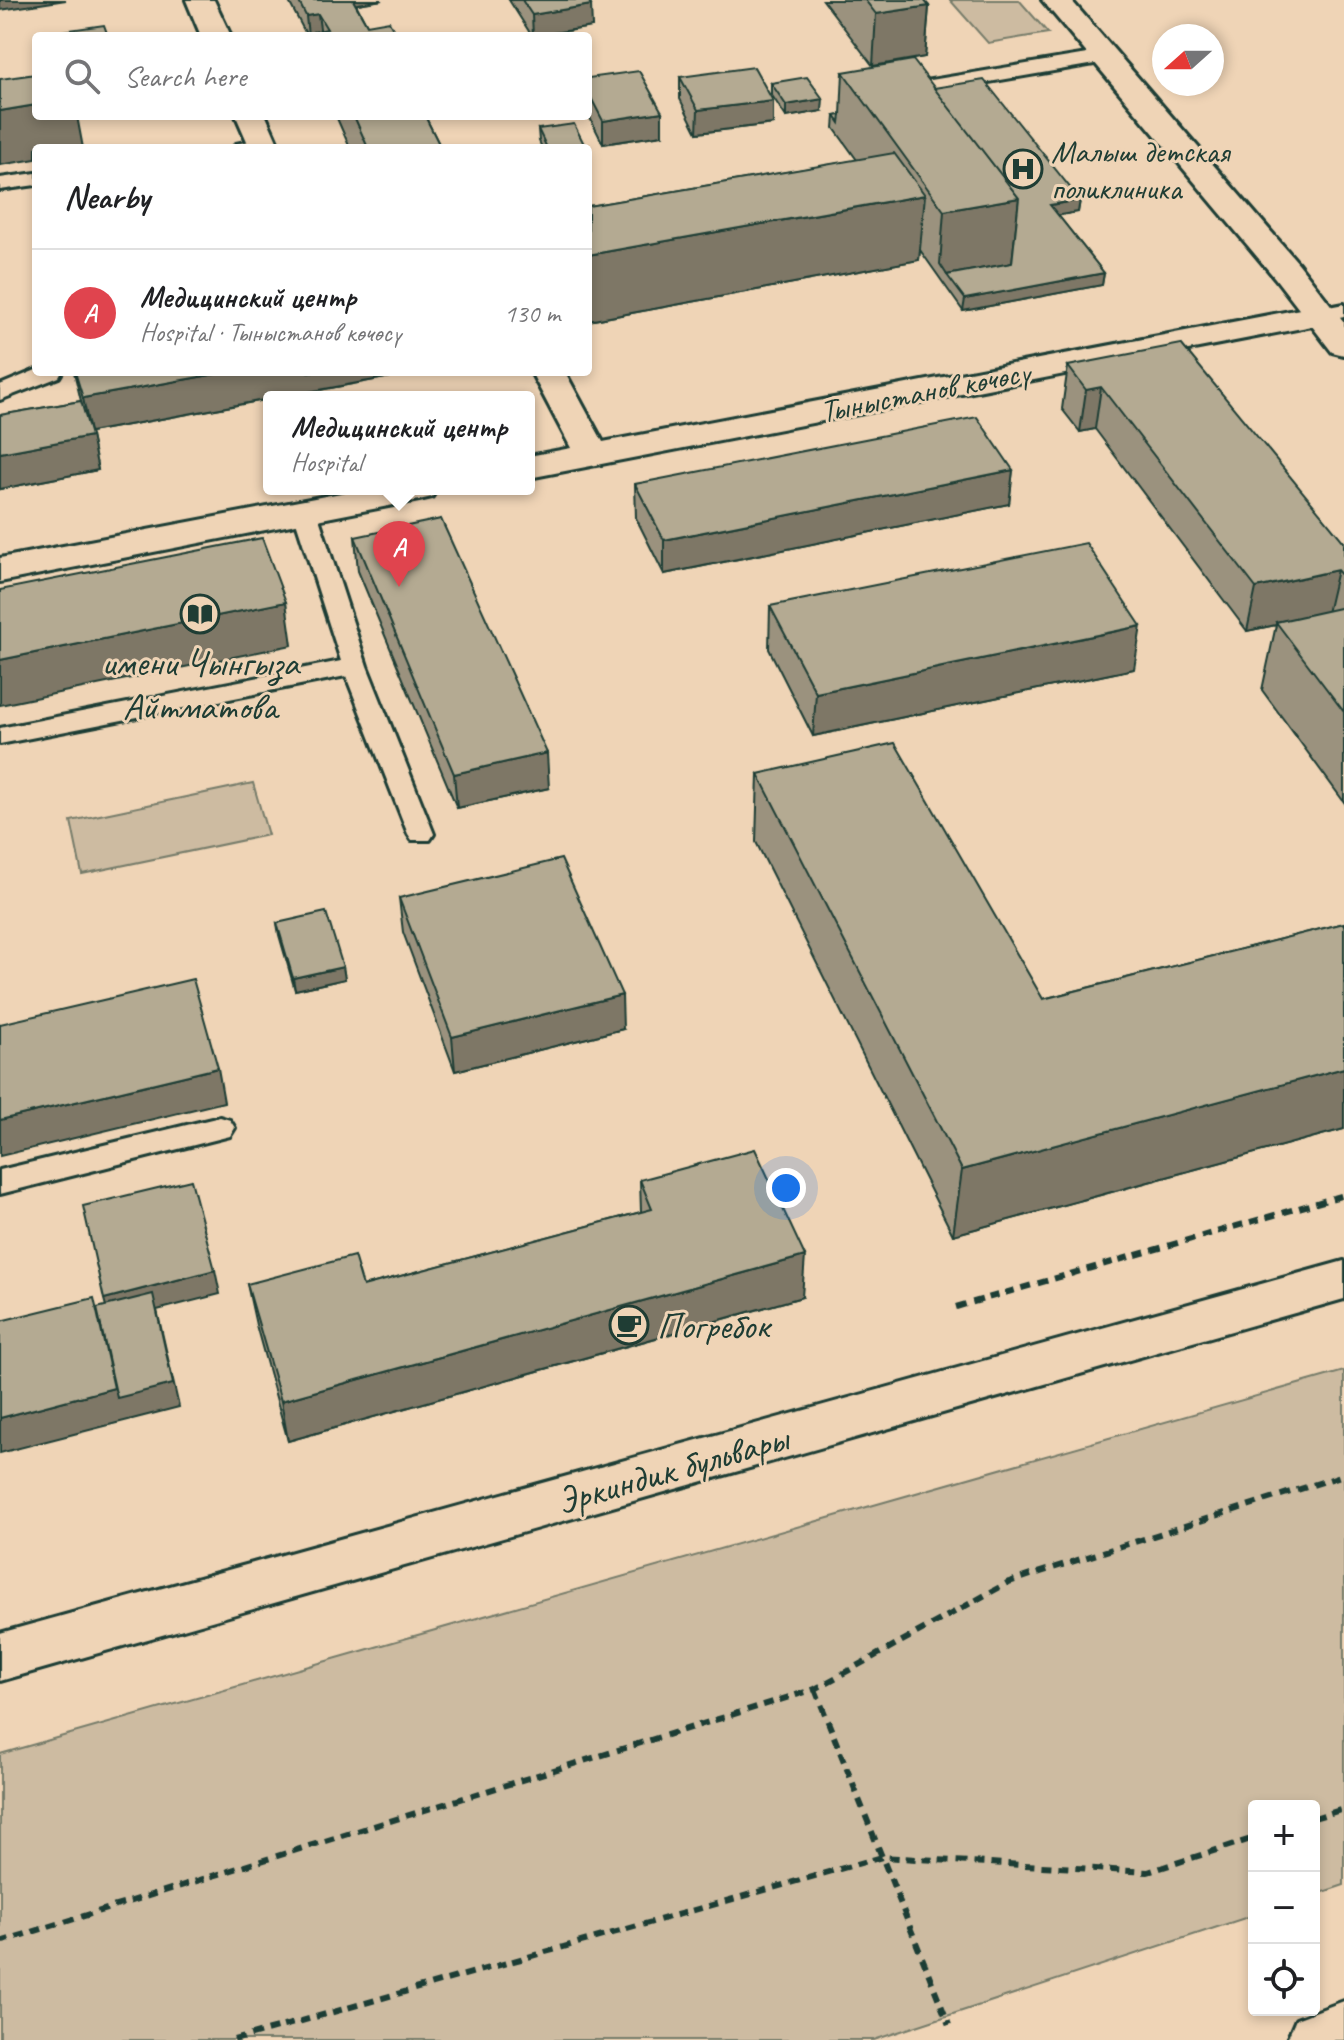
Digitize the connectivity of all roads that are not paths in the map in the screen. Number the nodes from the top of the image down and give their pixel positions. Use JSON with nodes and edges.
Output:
{"nodes":[{"id":1,"x":200,"y":0,"type":"edge"},
{"id":2,"x":1056,"y":0,"type":"edge"},
{"id":3,"x":214,"y":32,"type":"edge"},
{"id":4,"x":1105,"y":57,"type":"junction"},
{"id":5,"x":879,"y":94,"type":"edge"},
{"id":6,"x":252,"y":120,"type":"edge"},
{"id":7,"x":256,"y":144,"type":"edge"},
{"id":8,"x":32,"y":180,"type":"edge"},
{"id":9,"x":0,"y":184,"type":"edge"},
{"id":10,"x":1332,"y":312,"type":"edge"},
{"id":11,"x":1344,"y":345,"type":"edge"},
{"id":12,"x":41,"y":376,"type":"edge"},
{"id":13,"x":550,"y":376,"type":"edge"},
{"id":14,"x":0,"y":393,"type":"edge"},
{"id":15,"x":592,"y":455,"type":"junction"},
{"id":16,"x":535,"y":466,"type":"edge"},
{"id":17,"x":389,"y":495,"type":"edge"},
{"id":18,"x":305,"y":512,"type":"junction"},
{"id":19,"x":0,"y":570,"type":"edge"},
{"id":20,"x":355,"y":666,"type":"junction"},
{"id":21,"x":0,"y":736,"type":"edge"},
{"id":22,"x":421,"y":834,"type":"dead end"},
{"id":23,"x":220,"y":1128,"type":"dead end"},
{"id":24,"x":0,"y":1182,"type":"edge"},
{"id":25,"x":1344,"y":1280,"type":"edge"},
{"id":26,"x":0,"y":1657,"type":"edge"},
{"id":27,"x":1344,"y":2031,"type":"edge"},
{"id":28,"x":1317,"y":2040,"type":"edge"}],
"edges":[{"from":1,"to":3,"type":"street"},
{"from":2,"to":4,"type":"street"},
{"from":4,"to":5,"type":"lane"},
{"from":4,"to":10,"type":"street"},
{"from":6,"to":7,"type":"street"},
{"from":8,"to":9,"type":"lane"},
{"from":10,"to":11,"type":"street"},
{"from":10,"to":15,"type":"street","name":"Тыныстанов көчөсү"},
{"from":12,"to":14,"type":"lane"},
{"from":13,"to":15,"type":"street"},
{"from":15,"to":16,"type":"street","name":"Тыныстанов көчөсү"},
{"from":17,"to":18,"type":"street"},
{"from":18,"to":19,"type":"street"},
{"from":18,"to":20,"type":"lane"},
{"from":20,"to":21,"type":"lane"},
{"from":20,"to":22,"type":"lane"},
{"from":23,"to":24,"type":"lane"},
{"from":25,"to":26,"type":"street","name":"Эркиндик бульвары"},
{"from":27,"to":28,"type":"street"}]}
